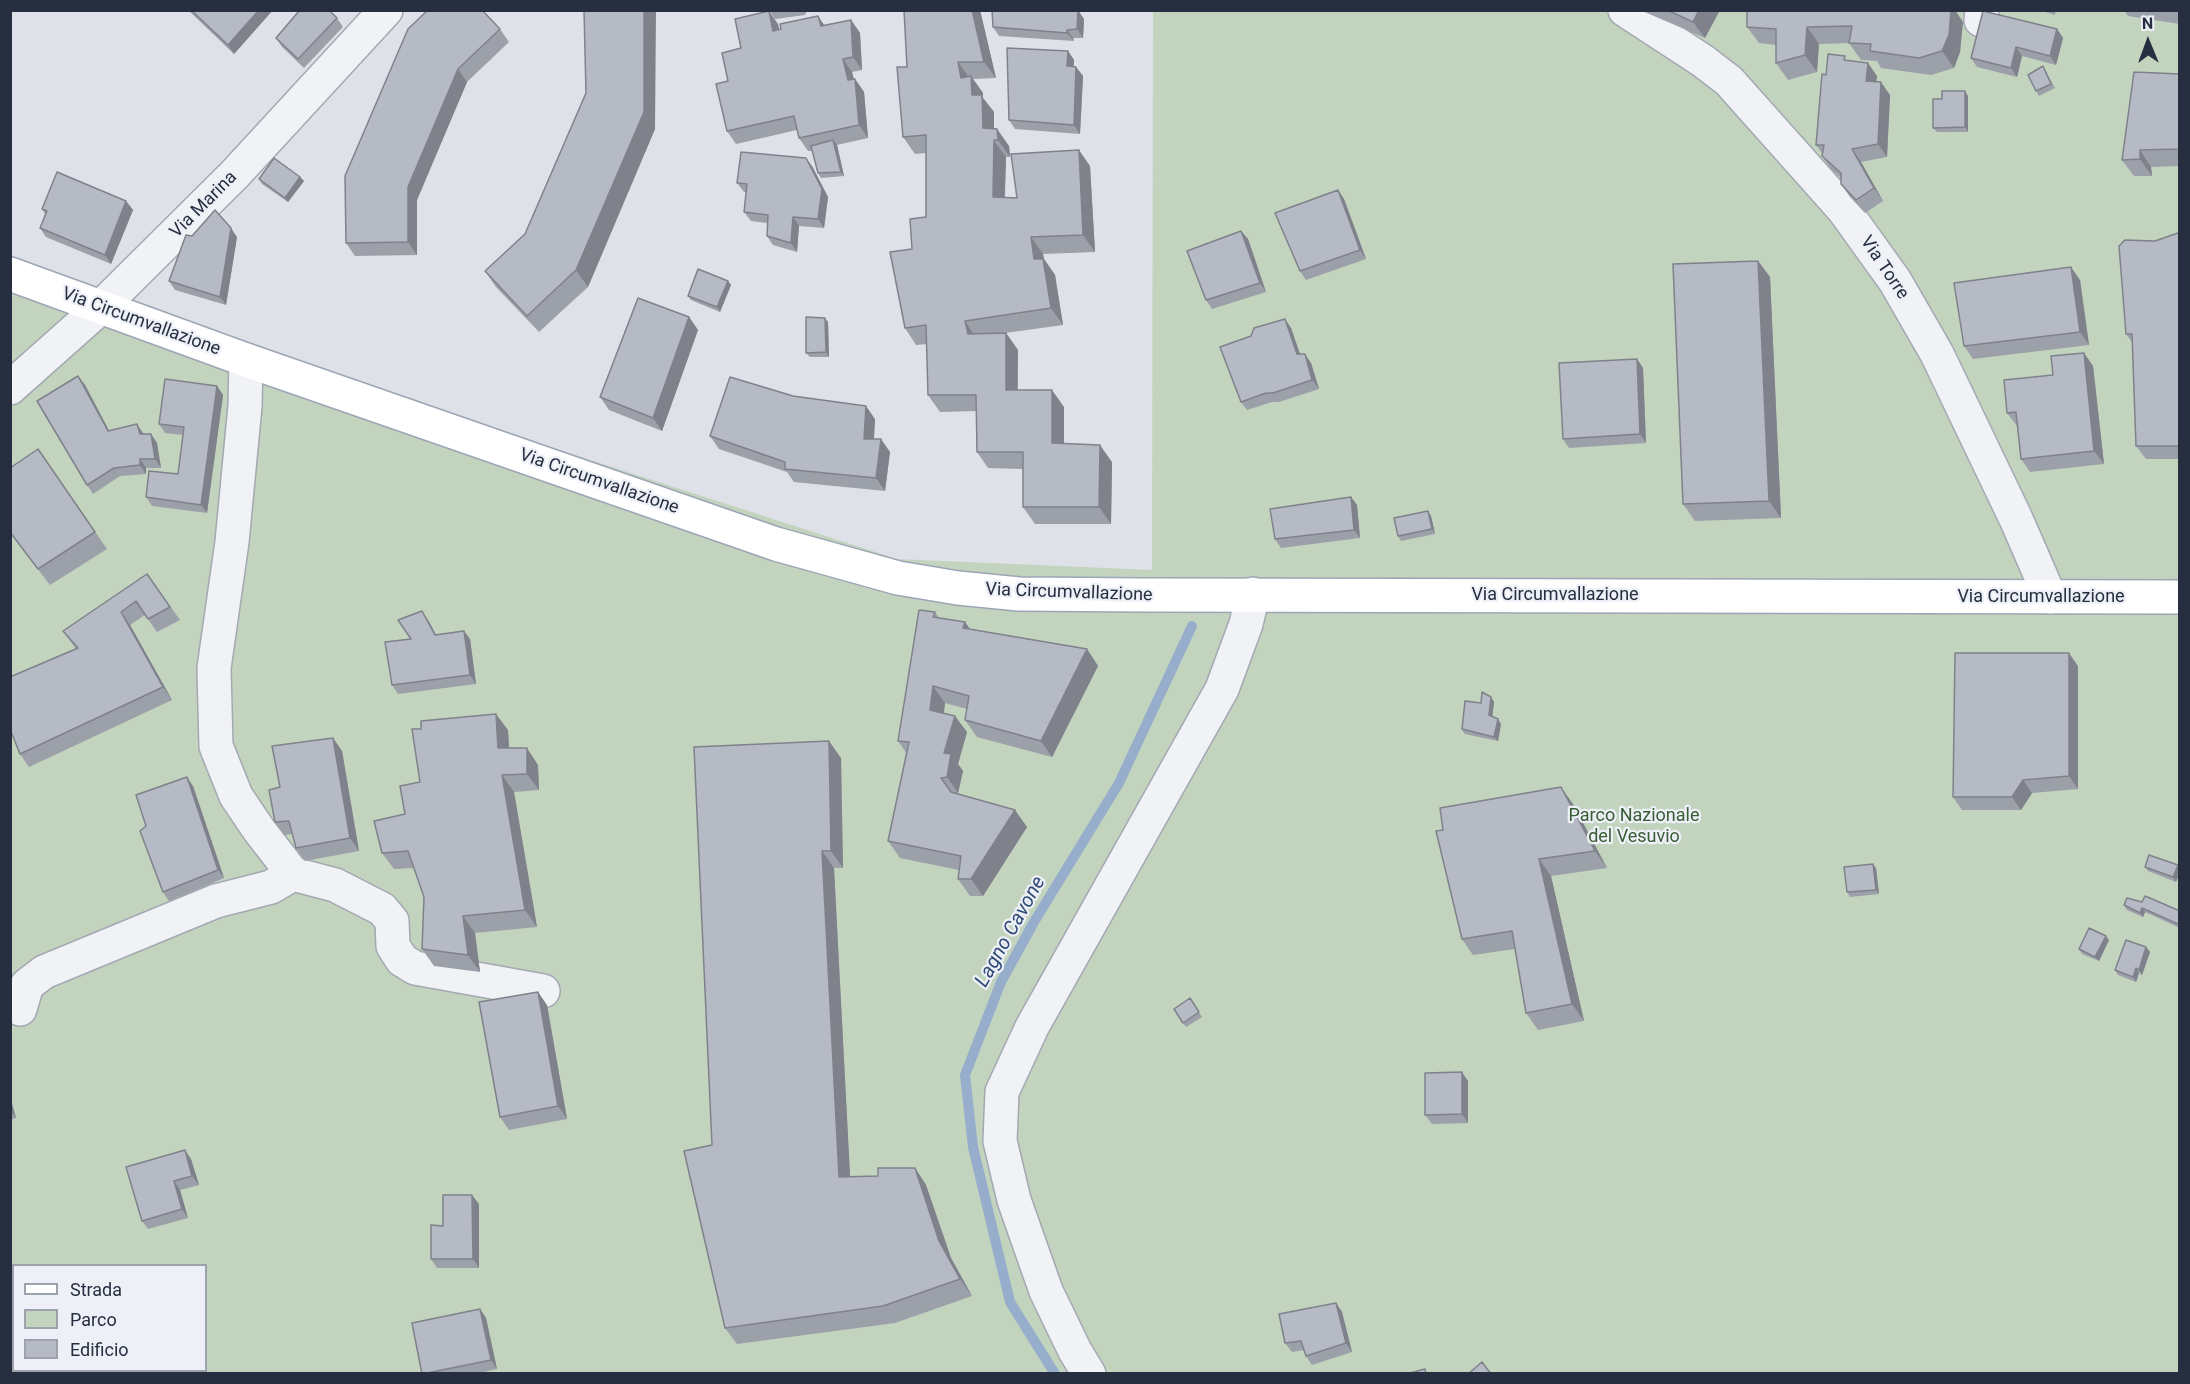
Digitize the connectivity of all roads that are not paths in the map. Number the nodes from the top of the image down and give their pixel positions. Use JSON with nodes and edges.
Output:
{"nodes":[{"id":1,"x":386,"y":10,"type":"edge"},
{"id":2,"x":1625,"y":10,"type":"edge"},
{"id":3,"x":10,"y":274,"type":"edge"},
{"id":4,"x":101,"y":307,"type":"junction"},
{"id":5,"x":246,"y":360,"type":"junction"},
{"id":6,"x":10,"y":388,"type":"edge"},
{"id":7,"x":1253,"y":594,"type":"junction"},
{"id":8,"x":2050,"y":597,"type":"junction"},
{"id":9,"x":2180,"y":597,"type":"edge"},
{"id":10,"x":293,"y":874,"type":"junction"},
{"id":11,"x":543,"y":992,"type":"dead end"},
{"id":12,"x":20,"y":1009,"type":"dead end"},
{"id":13,"x":1089,"y":1374,"type":"edge"}],
"edges":[{"from":1,"to":4,"type":"street","name":"Via Marina"},
{"from":2,"to":8,"type":"street","name":"Via Torre"},
{"from":3,"to":4,"type":"main road","name":"Via Circumvallazione"},
{"from":4,"to":5,"type":"main road","name":"Via Circumvallazione"},
{"from":4,"to":6,"type":"street","name":"Via Marina"},
{"from":5,"to":7,"type":"main road","name":"Via Circumvallazione"},
{"from":5,"to":10,"type":"street"},
{"from":7,"to":8,"type":"main road","name":"Via Circumvallazione"},
{"from":7,"to":13,"type":"street"},
{"from":8,"to":9,"type":"main road","name":"Via Circumvallazione"},
{"from":10,"to":11,"type":"street"},
{"from":10,"to":12,"type":"street"}]}
